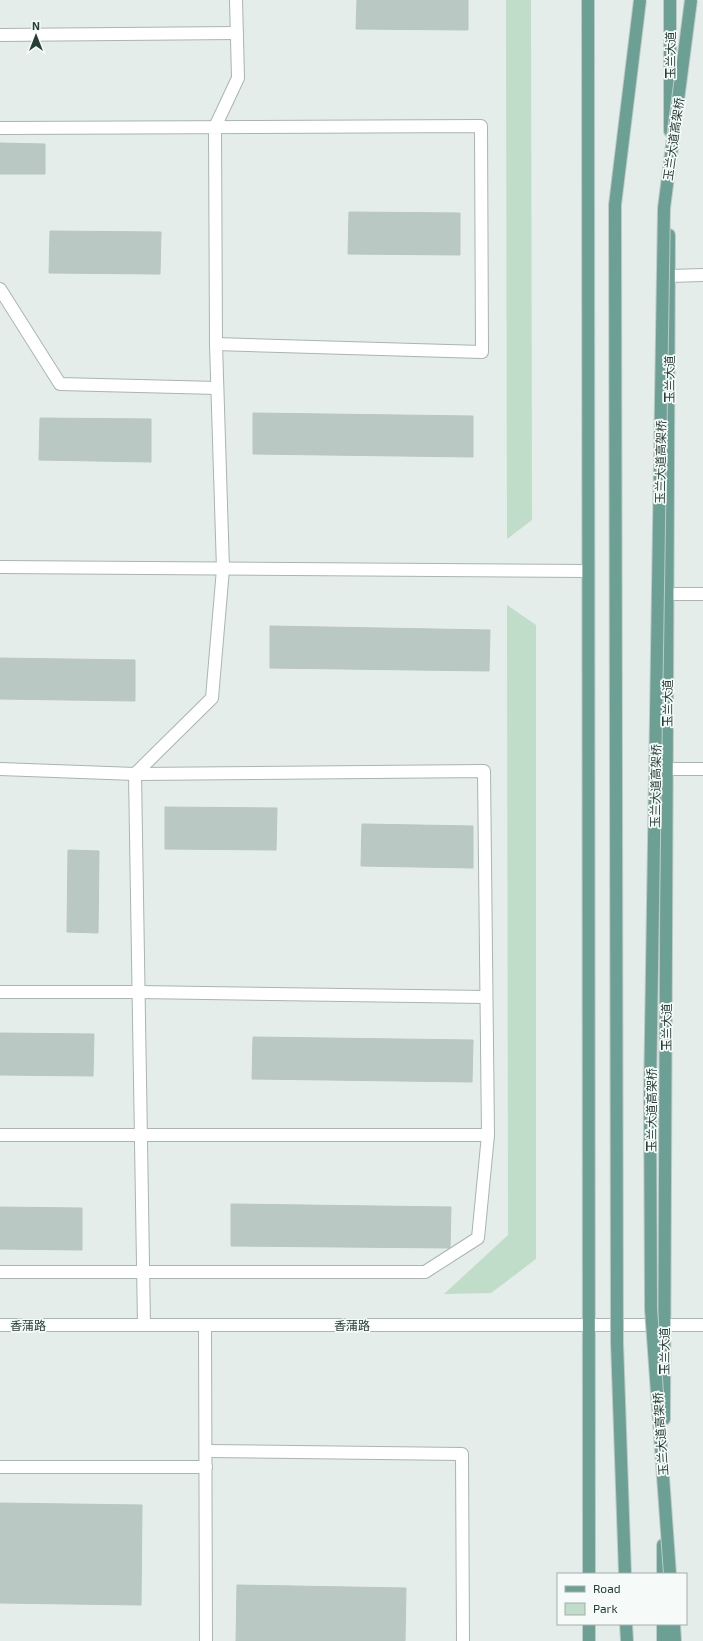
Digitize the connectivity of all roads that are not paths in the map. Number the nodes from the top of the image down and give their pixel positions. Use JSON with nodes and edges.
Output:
{"nodes":[{"id":1,"x":236,"y":0,"type":"edge"},
{"id":2,"x":588,"y":0,"type":"edge"},
{"id":3,"x":640,"y":0,"type":"edge"},
{"id":4,"x":670,"y":0,"type":"edge"},
{"id":5,"x":691,"y":0,"type":"edge"},
{"id":6,"x":237,"y":33,"type":"junction"},
{"id":7,"x":0,"y":35,"type":"edge"},
{"id":8,"x":215,"y":127,"type":"junction"},
{"id":9,"x":0,"y":128,"type":"edge"},
{"id":10,"x":703,"y":275,"type":"edge"},
{"id":11,"x":669,"y":276,"type":"junction"},
{"id":12,"x":0,"y":289,"type":"edge"},
{"id":13,"x":216,"y":344,"type":"junction"},
{"id":14,"x":217,"y":388,"type":"junction"},
{"id":15,"x":0,"y":567,"type":"edge"},
{"id":16,"x":224,"y":569,"type":"junction"},
{"id":17,"x":588,"y":571,"type":"junction"},
{"id":18,"x":668,"y":594,"type":"junction"},
{"id":19,"x":703,"y":594,"type":"edge"},
{"id":20,"x":0,"y":769,"type":"edge"},
{"id":21,"x":667,"y":769,"type":"junction"},
{"id":22,"x":703,"y":769,"type":"edge"},
{"id":23,"x":136,"y":774,"type":"junction"},
{"id":24,"x":0,"y":992,"type":"edge"},
{"id":25,"x":138,"y":992,"type":"junction"},
{"id":26,"x":486,"y":997,"type":"junction"},
{"id":27,"x":0,"y":1135,"type":"edge"},
{"id":28,"x":142,"y":1135,"type":"junction"},
{"id":29,"x":488,"y":1135,"type":"junction"},
{"id":30,"x":0,"y":1272,"type":"edge"},
{"id":31,"x":144,"y":1273,"type":"junction"},
{"id":32,"x":0,"y":1325,"type":"edge"},
{"id":33,"x":144,"y":1325,"type":"junction"},
{"id":34,"x":205,"y":1325,"type":"junction"},
{"id":35,"x":589,"y":1325,"type":"junction"},
{"id":36,"x":664,"y":1325,"type":"junction"},
{"id":37,"x":703,"y":1325,"type":"edge"},
{"id":38,"x":206,"y":1451,"type":"junction"},
{"id":39,"x":0,"y":1467,"type":"edge"},
{"id":40,"x":206,"y":1467,"type":"junction"},
{"id":41,"x":663,"y":1481,"type":"junction"},
{"id":42,"x":589,"y":1573,"type":"edge"},
{"id":43,"x":625,"y":1573,"type":"edge"},
{"id":44,"x":663,"y":1573,"type":"edge"},
{"id":45,"x":670,"y":1573,"type":"edge"},
{"id":46,"x":589,"y":1625,"type":"edge"},
{"id":47,"x":626,"y":1625,"type":"edge"},
{"id":48,"x":663,"y":1625,"type":"edge"},
{"id":49,"x":674,"y":1625,"type":"edge"},
{"id":50,"x":206,"y":1641,"type":"edge"},
{"id":51,"x":463,"y":1641,"type":"edge"},
{"id":52,"x":589,"y":1641,"type":"edge"},
{"id":53,"x":627,"y":1641,"type":"edge"},
{"id":54,"x":663,"y":1641,"type":"edge"},
{"id":55,"x":675,"y":1641,"type":"edge"}],
"edges":[{"from":1,"to":6,"type":"street"},
{"from":2,"to":17,"type":"main road"},
{"from":3,"to":43,"type":"main road","bridge":true},
{"from":4,"to":11,"type":"main road","name":"玉兰大道"},
{"from":5,"to":41,"type":"main road","name":"玉兰大道高架桥","bridge":true},
{"from":6,"to":7,"type":"street"},
{"from":6,"to":8,"type":"street"},
{"from":8,"to":9,"type":"street"},
{"from":8,"to":13,"type":"street"},
{"from":8,"to":13,"type":"street"},
{"from":10,"to":11,"type":"street"},
{"from":11,"to":18,"type":"main road","name":"玉兰大道"},
{"from":12,"to":14,"type":"street"},
{"from":13,"to":14,"type":"street"},
{"from":14,"to":16,"type":"street"},
{"from":15,"to":16,"type":"street"},
{"from":16,"to":17,"type":"street"},
{"from":16,"to":23,"type":"street"},
{"from":17,"to":35,"type":"main road"},
{"from":18,"to":19,"type":"street"},
{"from":18,"to":21,"type":"main road","name":"玉兰大道"},
{"from":20,"to":23,"type":"street"},
{"from":21,"to":22,"type":"street"},
{"from":21,"to":36,"type":"main road","name":"玉兰大道"},
{"from":23,"to":25,"type":"street"},
{"from":23,"to":26,"type":"street"},
{"from":24,"to":25,"type":"street"},
{"from":25,"to":26,"type":"street"},
{"from":25,"to":28,"type":"street"},
{"from":26,"to":29,"type":"street"},
{"from":27,"to":28,"type":"street"},
{"from":28,"to":29,"type":"street"},
{"from":28,"to":31,"type":"street"},
{"from":29,"to":31,"type":"street"},
{"from":30,"to":31,"type":"street"},
{"from":31,"to":33,"type":"street"},
{"from":32,"to":33,"type":"street","name":"香蒲路"},
{"from":33,"to":34,"type":"street","name":"香蒲路"},
{"from":34,"to":35,"type":"street","name":"香蒲路"},
{"from":34,"to":38,"type":"street"},
{"from":35,"to":36,"type":"street","name":"香蒲路"},
{"from":35,"to":42,"type":"main road"},
{"from":36,"to":37,"type":"street","name":"香蒲路"},
{"from":36,"to":41,"type":"main road","name":"玉兰大道"},
{"from":38,"to":40,"type":"street"},
{"from":38,"to":51,"type":"street"},
{"from":39,"to":40,"type":"street"},
{"from":40,"to":50,"type":"street"},
{"from":41,"to":44,"type":"main road","name":"玉兰大道"},
{"from":41,"to":45,"type":"main road","name":"玉兰大道高架桥","bridge":true},
{"from":46,"to":52,"type":"main road"},
{"from":47,"to":53,"type":"main road"},
{"from":48,"to":54,"type":"main road"},
{"from":49,"to":55,"type":"main road"}]}
